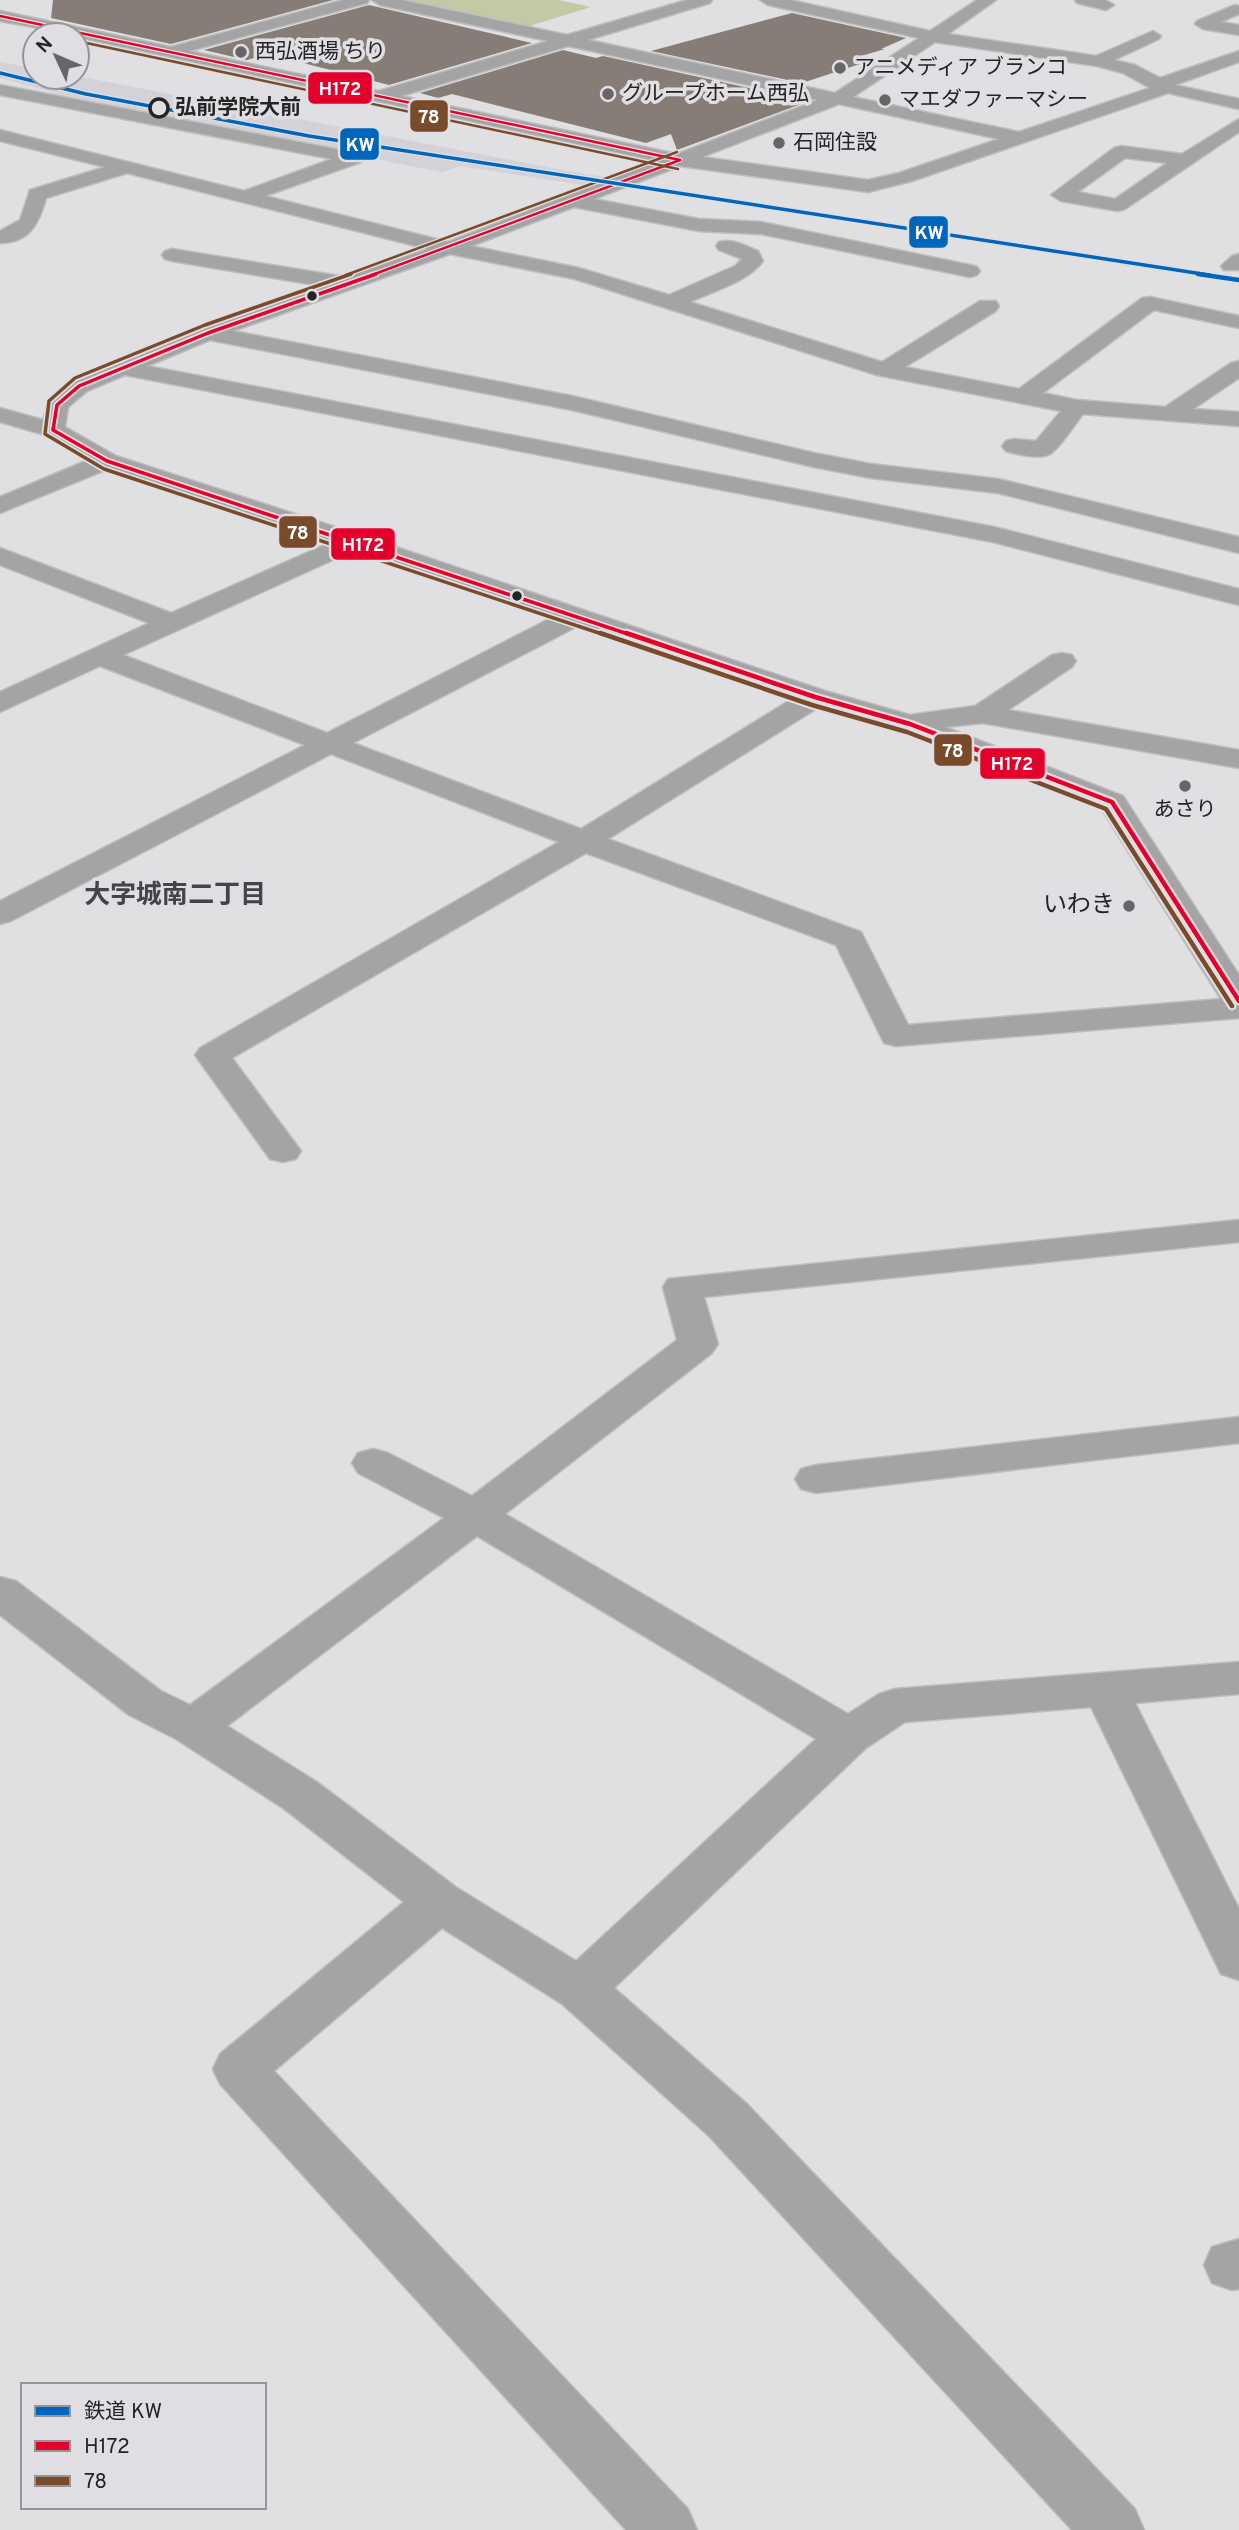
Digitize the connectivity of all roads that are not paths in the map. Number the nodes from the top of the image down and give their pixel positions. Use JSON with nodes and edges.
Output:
{"nodes":[{"id":1,"x":361,"y":0,"type":"edge"},
{"id":2,"x":380,"y":0,"type":"edge"},
{"id":3,"x":704,"y":0,"type":"edge"},
{"id":4,"x":768,"y":0,"type":"edge"},
{"id":5,"x":958,"y":0,"type":"edge"},
{"id":6,"x":1083,"y":0,"type":"edge"},
{"id":7,"x":983,"y":2,"type":"edge"},
{"id":8,"x":1106,"y":5,"type":"dead end"},
{"id":9,"x":1236,"y":10,"type":"dead end"},
{"id":10,"x":0,"y":16,"type":"edge"},
{"id":11,"x":1239,"y":30,"type":"edge"},
{"id":12,"x":1153,"y":36,"type":"dead end"},
{"id":13,"x":935,"y":37,"type":"junction"},
{"id":14,"x":566,"y":41,"type":"junction"},
{"id":15,"x":170,"y":51,"type":"junction"},
{"id":16,"x":1239,"y":56,"type":"edge"},
{"id":17,"x":1098,"y":61,"type":"junction"},
{"id":18,"x":1162,"y":86,"type":"junction"},
{"id":19,"x":0,"y":90,"type":"edge"},
{"id":20,"x":382,"y":96,"type":"junction"},
{"id":21,"x":839,"y":98,"type":"junction"},
{"id":22,"x":1239,"y":104,"type":"edge"},
{"id":23,"x":1239,"y":124,"type":"edge"},
{"id":24,"x":0,"y":135,"type":"edge"},
{"id":25,"x":1020,"y":138,"type":"junction"},
{"id":26,"x":680,"y":160,"type":"junction"},
{"id":27,"x":1184,"y":160,"type":"junction"},
{"id":28,"x":125,"y":167,"type":"junction"},
{"id":29,"x":244,"y":197,"type":"junction"},
{"id":30,"x":575,"y":201,"type":"junction"},
{"id":31,"x":0,"y":237,"type":"edge"},
{"id":32,"x":726,"y":246,"type":"dead end"},
{"id":33,"x":449,"y":248,"type":"junction"},
{"id":34,"x":172,"y":254,"type":"dead end"},
{"id":35,"x":970,"y":271,"type":"dead end"},
{"id":36,"x":348,"y":284,"type":"junction"},
{"id":37,"x":672,"y":302,"type":"junction"},
{"id":38,"x":988,"y":306,"type":"dead end"},
{"id":39,"x":1239,"y":322,"type":"edge"},
{"id":40,"x":208,"y":333,"type":"junction"},
{"id":41,"x":123,"y":368,"type":"junction"},
{"id":42,"x":1239,"y":368,"type":"edge"},
{"id":43,"x":885,"y":370,"type":"junction"},
{"id":44,"x":1022,"y":398,"type":"junction"},
{"id":45,"x":1077,"y":407,"type":"junction"},
{"id":46,"x":0,"y":415,"type":"edge"},
{"id":47,"x":1168,"y":415,"type":"junction"},
{"id":48,"x":1239,"y":419,"type":"edge"},
{"id":49,"x":53,"y":430,"type":"junction"},
{"id":50,"x":0,"y":435,"type":"edge"},
{"id":51,"x":1014,"y":446,"type":"dead end"},
{"id":52,"x":107,"y":461,"type":"junction"},
{"id":53,"x":0,"y":506,"type":"edge"},
{"id":54,"x":354,"y":541,"type":"junction"},
{"id":55,"x":1239,"y":545,"type":"edge"},
{"id":56,"x":0,"y":556,"type":"edge"},
{"id":57,"x":1239,"y":597,"type":"edge"},
{"id":58,"x":574,"y":617,"type":"junction"},
{"id":59,"x":172,"y":623,"type":"junction"},
{"id":60,"x":99,"y":656,"type":"junction"},
{"id":61,"x":1062,"y":661,"type":"dead end"},
{"id":62,"x":815,"y":697,"type":"junction"},
{"id":63,"x":0,"y":703,"type":"edge"},
{"id":64,"x":983,"y":714,"type":"junction"},
{"id":65,"x":910,"y":724,"type":"junction"},
{"id":66,"x":329,"y":744,"type":"junction"},
{"id":67,"x":1239,"y":759,"type":"edge"},
{"id":68,"x":584,"y":841,"type":"junction"},
{"id":69,"x":0,"y":914,"type":"edge"},
{"id":70,"x":1239,"y":1001,"type":"edge"},
{"id":71,"x":1239,"y":1008,"type":"edge"},
{"id":72,"x":283,"y":1151,"type":"dead end"},
{"id":73,"x":1239,"y":1231,"type":"edge"},
{"id":74,"x":1239,"y":1430,"type":"edge"},
{"id":75,"x":373,"y":1463,"type":"dead end"},
{"id":76,"x":816,"y":1479,"type":"dead end"},
{"id":77,"x":475,"y":1516,"type":"junction"},
{"id":78,"x":0,"y":1592,"type":"edge"},
{"id":79,"x":1239,"y":1678,"type":"edge"},
{"id":80,"x":1106,"y":1690,"type":"junction"},
{"id":81,"x":193,"y":1727,"type":"junction"},
{"id":82,"x":849,"y":1736,"type":"junction"},
{"id":83,"x":439,"y":1902,"type":"junction"},
{"id":84,"x":1239,"y":1960,"type":"edge"},
{"id":85,"x":580,"y":1989,"type":"junction"},
{"id":86,"x":666,"y":2530,"type":"edge"},
{"id":87,"x":1113,"y":2530,"type":"edge"}],
"edges":[{"from":1,"to":15,"type":"street"},
{"from":2,"to":14,"type":"street"},
{"from":3,"to":14,"type":"street"},
{"from":4,"to":13,"type":"street"},
{"from":5,"to":7,"type":"street"},
{"from":6,"to":8,"type":"street"},
{"from":7,"to":13,"type":"street"},
{"from":9,"to":11,"type":"street"},
{"from":10,"to":15,"type":"street"},
{"from":12,"to":17,"type":"street"},
{"from":13,"to":17,"type":"street"},
{"from":13,"to":21,"type":"street"},
{"from":14,"to":20,"type":"street"},
{"from":14,"to":21,"type":"street"},
{"from":15,"to":20,"type":"street"},
{"from":16,"to":18,"type":"street"},
{"from":17,"to":18,"type":"street"},
{"from":18,"to":22,"type":"street"},
{"from":18,"to":25,"type":"street"},
{"from":19,"to":29,"type":"street"},
{"from":20,"to":26,"type":"street"},
{"from":21,"to":25,"type":"street"},
{"from":21,"to":26,"type":"street"},
{"from":23,"to":27,"type":"street"},
{"from":24,"to":28,"type":"street"},
{"from":25,"to":26,"type":"street"},
{"from":26,"to":30,"type":"street"},
{"from":27,"to":27,"type":"street"},
{"from":28,"to":29,"type":"street"},
{"from":28,"to":31,"type":"street"},
{"from":29,"to":33,"type":"street"},
{"from":30,"to":33,"type":"street"},
{"from":30,"to":35,"type":"street"},
{"from":32,"to":37,"type":"street"},
{"from":33,"to":36,"type":"street"},
{"from":33,"to":37,"type":"street"},
{"from":34,"to":36,"type":"street"},
{"from":36,"to":40,"type":"street"},
{"from":37,"to":43,"type":"street"},
{"from":38,"to":43,"type":"street"},
{"from":39,"to":44,"type":"street"},
{"from":40,"to":41,"type":"street"},
{"from":40,"to":55,"type":"street"},
{"from":41,"to":49,"type":"street"},
{"from":41,"to":57,"type":"street"},
{"from":42,"to":47,"type":"street"},
{"from":43,"to":44,"type":"street"},
{"from":44,"to":45,"type":"street"},
{"from":45,"to":47,"type":"street"},
{"from":45,"to":51,"type":"street"},
{"from":46,"to":49,"type":"street"},
{"from":47,"to":48,"type":"street"},
{"from":49,"to":50,"type":"street"},
{"from":49,"to":52,"type":"street"},
{"from":52,"to":53,"type":"street"},
{"from":52,"to":54,"type":"street"},
{"from":54,"to":58,"type":"street"},
{"from":54,"to":59,"type":"street"},
{"from":56,"to":59,"type":"street"},
{"from":58,"to":62,"type":"street"},
{"from":58,"to":66,"type":"street"},
{"from":59,"to":60,"type":"street"},
{"from":60,"to":63,"type":"street"},
{"from":60,"to":66,"type":"street"},
{"from":61,"to":64,"type":"street"},
{"from":62,"to":65,"type":"street"},
{"from":62,"to":68,"type":"street"},
{"from":64,"to":65,"type":"street"},
{"from":64,"to":67,"type":"street"},
{"from":65,"to":70,"type":"street"},
{"from":66,"to":68,"type":"street"},
{"from":66,"to":69,"type":"street"},
{"from":68,"to":71,"type":"street"},
{"from":68,"to":72,"type":"street"},
{"from":73,"to":77,"type":"street"},
{"from":74,"to":76,"type":"street"},
{"from":75,"to":77,"type":"street"},
{"from":77,"to":81,"type":"street"},
{"from":77,"to":82,"type":"street"},
{"from":78,"to":81,"type":"street"},
{"from":79,"to":80,"type":"street"},
{"from":80,"to":82,"type":"street"},
{"from":80,"to":84,"type":"street"},
{"from":81,"to":83,"type":"street"},
{"from":82,"to":85,"type":"street"},
{"from":83,"to":85,"type":"street"},
{"from":83,"to":86,"type":"street"},
{"from":85,"to":87,"type":"street"}]}
